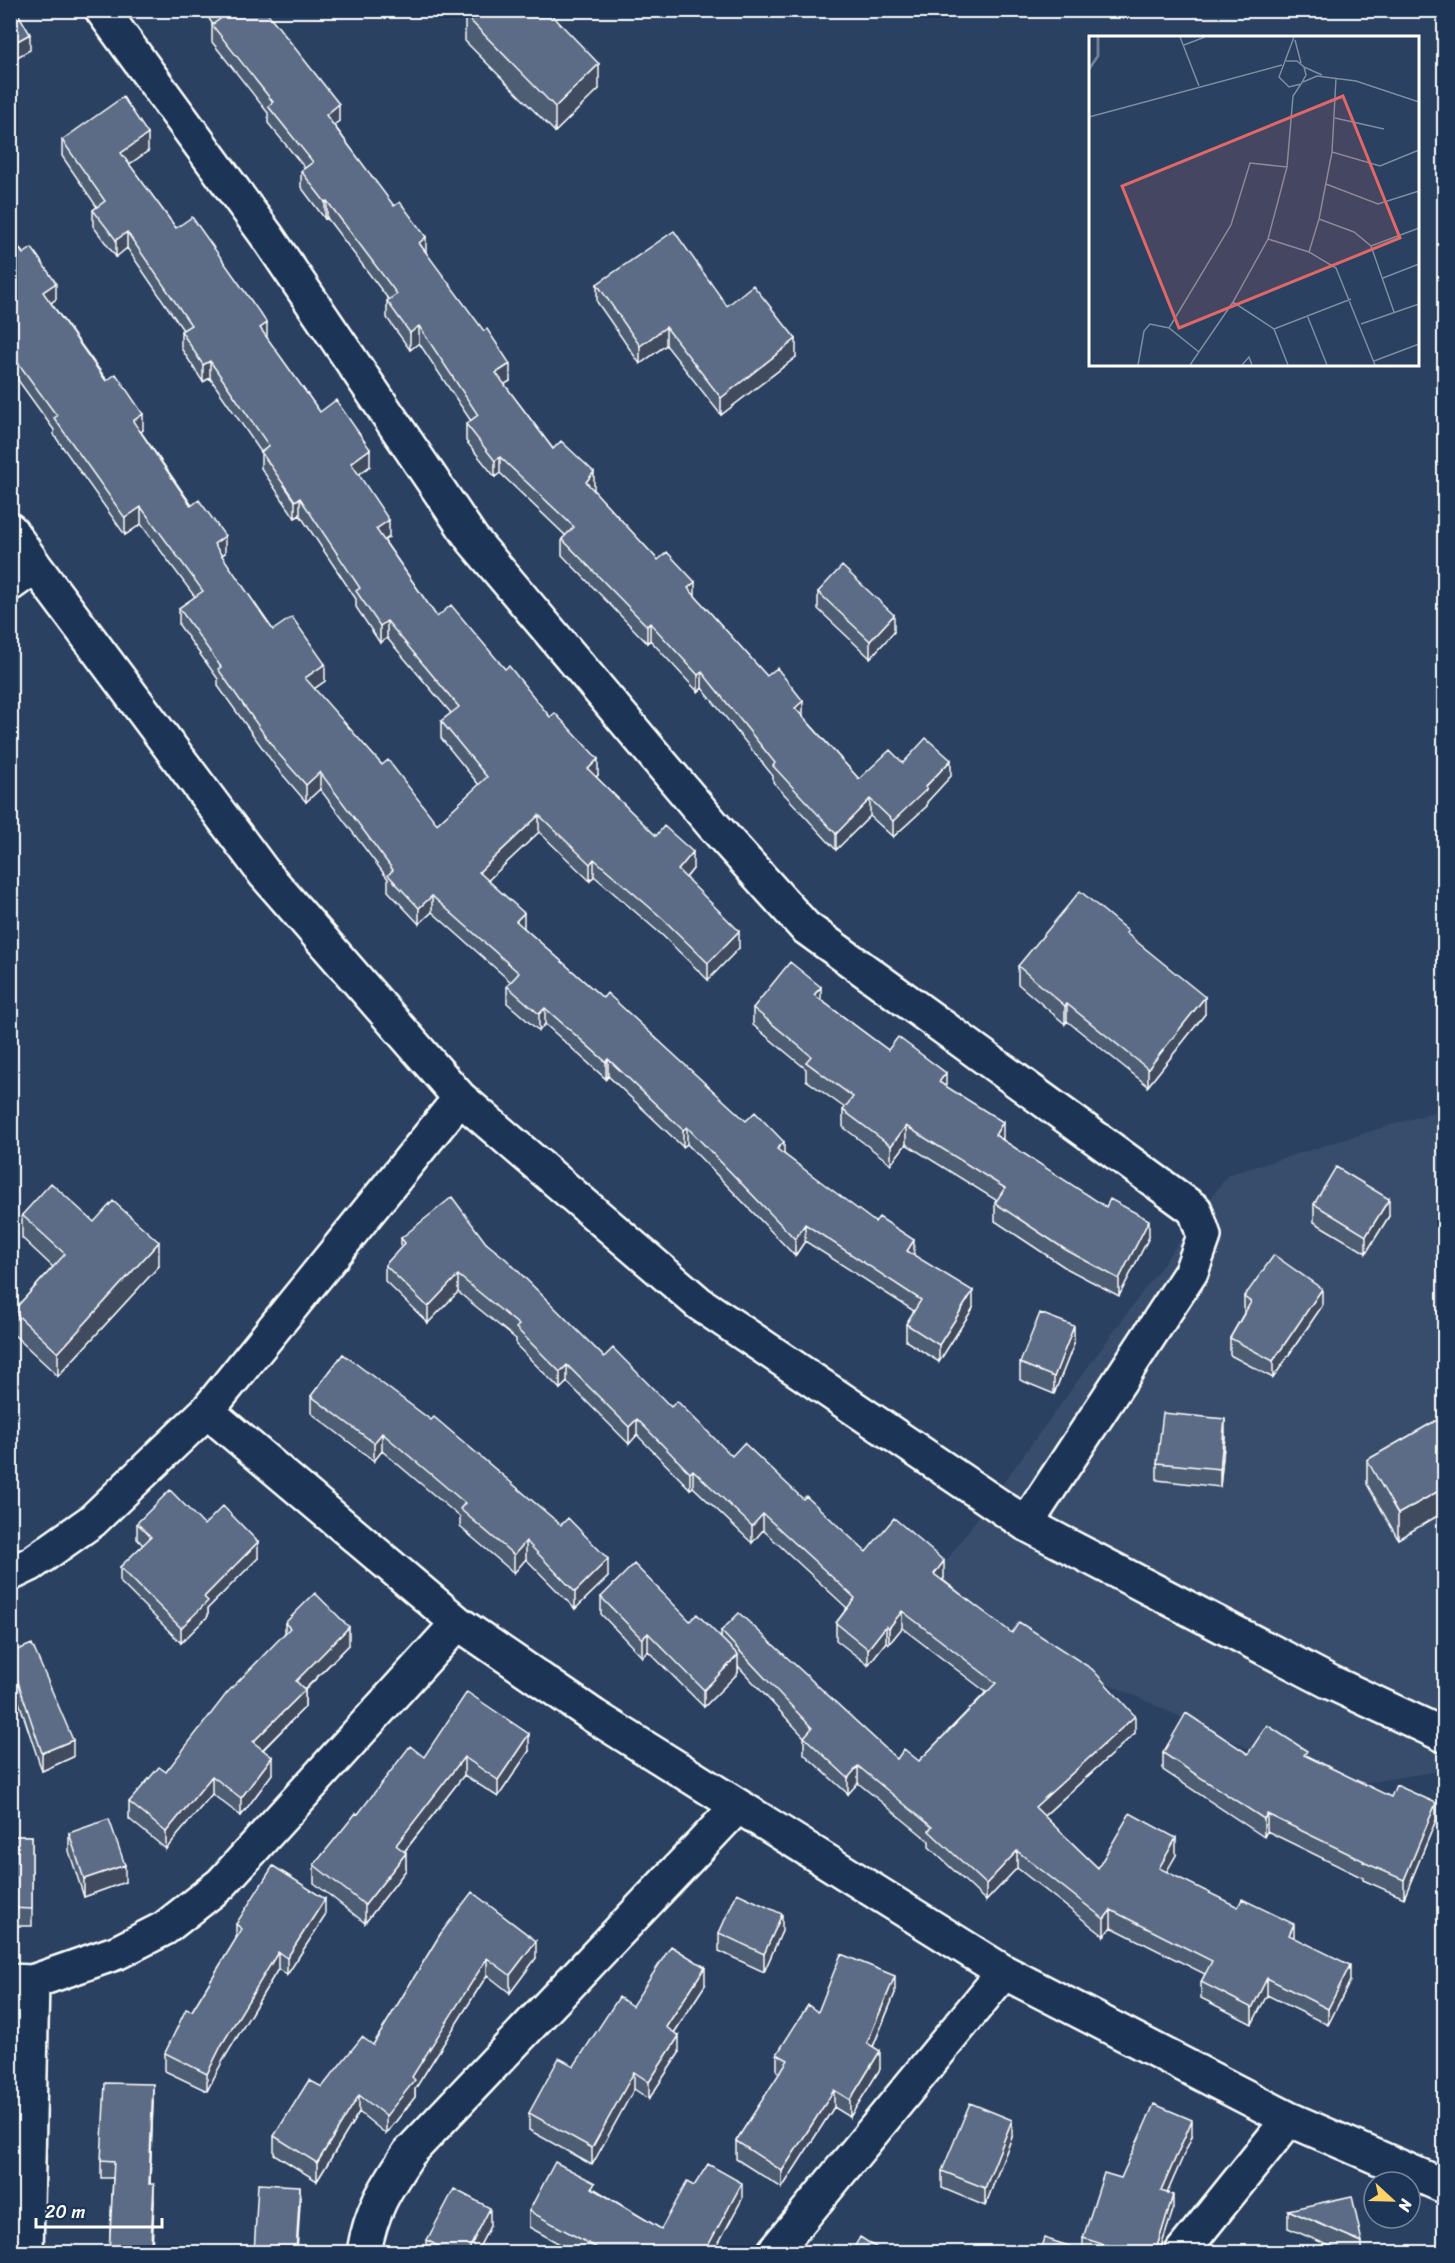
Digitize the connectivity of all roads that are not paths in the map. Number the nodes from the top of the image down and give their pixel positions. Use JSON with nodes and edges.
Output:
{"nodes":[{"id":1,"x":102,"y":10,"type":"edge"},
{"id":2,"x":10,"y":530,"type":"edge"},
{"id":3,"x":23,"y":575,"type":"edge"},
{"id":4,"x":460,"y":1098,"type":"junction"},
{"id":5,"x":207,"y":1410,"type":"junction"},
{"id":6,"x":1026,"y":1524,"type":"junction"},
{"id":7,"x":10,"y":1574,"type":"edge"},
{"id":8,"x":458,"y":1623,"type":"junction"},
{"id":9,"x":1444,"y":1736,"type":"edge"},
{"id":10,"x":737,"y":1807,"type":"junction"},
{"id":11,"x":1004,"y":1972,"type":"junction"},
{"id":12,"x":21,"y":1982,"type":"edge"},
{"id":13,"x":1288,"y":2119,"type":"junction"},
{"id":14,"x":1444,"y":2186,"type":"edge"},
{"id":15,"x":26,"y":2253,"type":"edge"},
{"id":16,"x":364,"y":2253,"type":"edge"},
{"id":17,"x":774,"y":2253,"type":"edge"},
{"id":18,"x":1182,"y":2253,"type":"edge"}],
"edges":[{"from":1,"to":6,"type":"street"},
{"from":2,"to":3,"type":"street"},
{"from":3,"to":4,"type":"street"},
{"from":4,"to":5,"type":"street"},
{"from":4,"to":6,"type":"street"},
{"from":5,"to":7,"type":"street"},
{"from":5,"to":8,"type":"street"},
{"from":6,"to":9,"type":"street"},
{"from":8,"to":10,"type":"street"},
{"from":8,"to":12,"type":"street"},
{"from":10,"to":11,"type":"street"},
{"from":10,"to":16,"type":"street"},
{"from":11,"to":13,"type":"street"},
{"from":11,"to":17,"type":"street"},
{"from":12,"to":15,"type":"street"},
{"from":13,"to":14,"type":"street"},
{"from":13,"to":18,"type":"street"}]}
